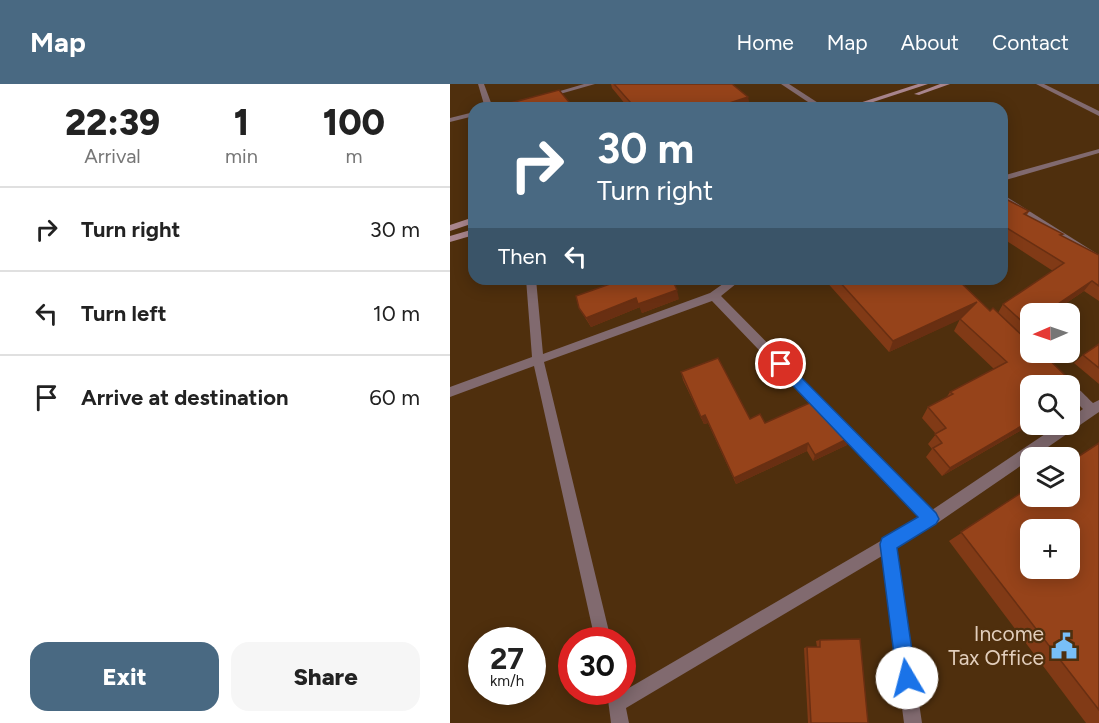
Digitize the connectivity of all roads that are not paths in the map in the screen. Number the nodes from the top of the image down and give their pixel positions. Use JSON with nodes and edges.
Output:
{"nodes":[{"id":1,"x":481,"y":84,"type":"edge"},
{"id":2,"x":592,"y":84,"type":"edge"},
{"id":3,"x":784,"y":84,"type":"edge"},
{"id":4,"x":925,"y":84,"type":"edge"},
{"id":5,"x":947,"y":84,"type":"edge"},
{"id":6,"x":1039,"y":84,"type":"edge"},
{"id":7,"x":540,"y":97,"type":"edge"},
{"id":8,"x":487,"y":102,"type":"edge"},
{"id":9,"x":812,"y":102,"type":"edge"},
{"id":10,"x":867,"y":102,"type":"edge"},
{"id":11,"x":891,"y":102,"type":"edge"},
{"id":12,"x":1099,"y":114,"type":"edge"},
{"id":13,"x":468,"y":116,"type":"edge"},
{"id":14,"x":450,"y":120,"type":"edge"},
{"id":15,"x":1099,"y":151,"type":"edge"},
{"id":16,"x":1008,"y":177,"type":"edge"},
{"id":17,"x":1008,"y":201,"type":"edge"},
{"id":18,"x":468,"y":222,"type":"edge"},
{"id":19,"x":450,"y":228,"type":"edge"},
{"id":20,"x":468,"y":234,"type":"edge"},
{"id":21,"x":450,"y":239,"type":"edge"},
{"id":22,"x":1099,"y":259,"type":"edge"},
{"id":23,"x":532,"y":285,"type":"edge"},
{"id":24,"x":729,"y":285,"type":"edge"},
{"id":25,"x":714,"y":296,"type":"junction"},
{"id":26,"x":538,"y":361,"type":"junction"},
{"id":27,"x":450,"y":392,"type":"edge"},
{"id":28,"x":1080,"y":396,"type":"edge"},
{"id":29,"x":1095,"y":407,"type":"edge"},
{"id":30,"x":931,"y":519,"type":"junction"},
{"id":31,"x":888,"y":544,"type":"junction"},
{"id":32,"x":600,"y":627,"type":"edge"},
{"id":33,"x":636,"y":686,"type":"edge"},
{"id":34,"x":618,"y":705,"type":"edge"},
{"id":35,"x":620,"y":723,"type":"edge"},
{"id":36,"x":913,"y":723,"type":"edge"}],
"edges":[{"from":1,"to":8,"type":"street"},
{"from":2,"to":7,"type":"street"},
{"from":3,"to":9,"type":"street"},
{"from":4,"to":10,"type":"main road"},
{"from":5,"to":11,"type":"main road"},
{"from":6,"to":12,"type":"street"},
{"from":13,"to":14,"type":"street"},
{"from":15,"to":16,"type":"street"},
{"from":17,"to":22,"type":"street"},
{"from":18,"to":19,"type":"main road"},
{"from":20,"to":21,"type":"main road"},
{"from":23,"to":26,"type":"street"},
{"from":24,"to":25,"type":"street"},
{"from":25,"to":26,"type":"street"},
{"from":25,"to":30,"type":"street"},
{"from":26,"to":27,"type":"street"},
{"from":26,"to":32,"type":"street"},
{"from":28,"to":29,"type":"street"},
{"from":29,"to":30,"type":"street"},
{"from":30,"to":31,"type":"street"},
{"from":31,"to":33,"type":"street"},
{"from":31,"to":36,"type":"street"},
{"from":34,"to":35,"type":"street"}]}
